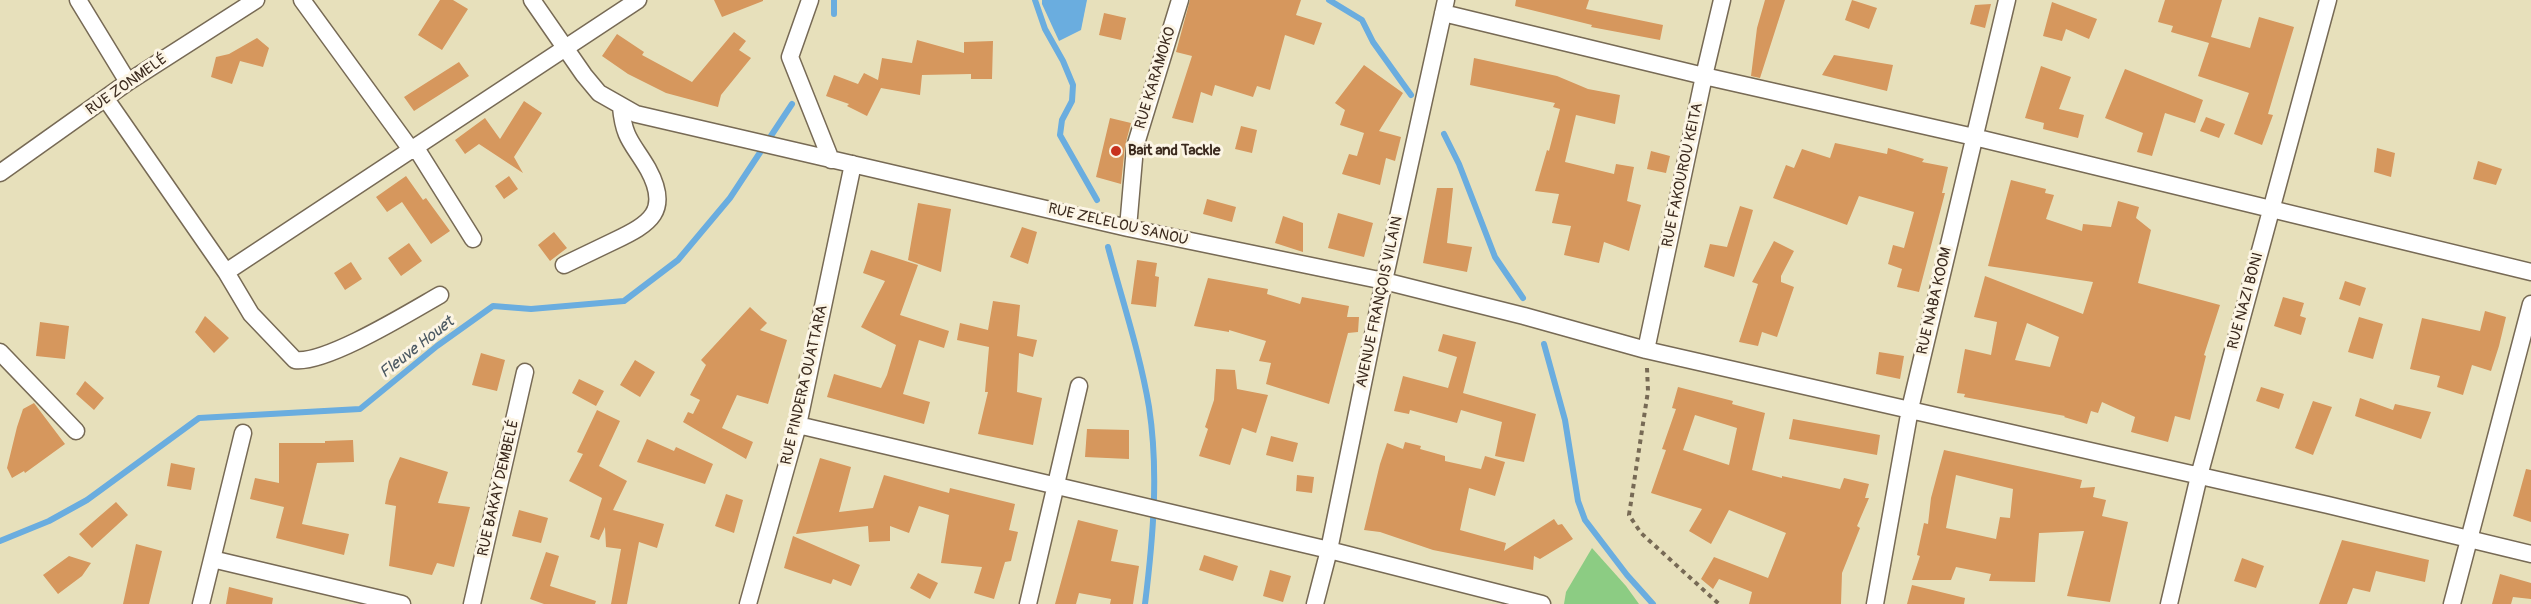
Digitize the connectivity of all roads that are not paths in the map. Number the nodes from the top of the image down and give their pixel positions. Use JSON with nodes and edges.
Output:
{"nodes":[{"id":1,"x":78,"y":0,"type":"edge"},
{"id":2,"x":256,"y":0,"type":"edge"},
{"id":3,"x":302,"y":0,"type":"edge"},
{"id":4,"x":532,"y":0,"type":"edge"},
{"id":5,"x":639,"y":0,"type":"edge"},
{"id":6,"x":810,"y":0,"type":"edge"},
{"id":7,"x":1180,"y":0,"type":"edge"},
{"id":8,"x":1722,"y":0,"type":"edge"},
{"id":9,"x":2007,"y":0,"type":"edge"},
{"id":10,"x":2328,"y":0,"type":"edge"},
{"id":11,"x":1445,"y":7,"type":"edge"},
{"id":12,"x":564,"y":48,"type":"junction"},
{"id":13,"x":1704,"y":76,"type":"junction"},
{"id":14,"x":128,"y":82,"type":"junction"},
{"id":15,"x":106,"y":99,"type":"junction"},
{"id":16,"x":621,"y":107,"type":"junction"},
{"id":17,"x":1974,"y":137,"type":"junction"},
{"id":18,"x":414,"y":149,"type":"junction"},
{"id":19,"x":831,"y":159,"type":"junction"},
{"id":20,"x":853,"y":164,"type":"junction"},
{"id":21,"x":0,"y":173,"type":"edge"},
{"id":22,"x":2271,"y":208,"type":"junction"},
{"id":23,"x":1128,"y":228,"type":"junction"},
{"id":24,"x":473,"y":239,"type":"dead end"},
{"id":25,"x":564,"y":265,"type":"dead end"},
{"id":26,"x":226,"y":272,"type":"junction"},
{"id":27,"x":2531,"y":272,"type":"edge"},
{"id":28,"x":1384,"y":281,"type":"junction"},
{"id":29,"x":440,"y":295,"type":"dead end"},
{"id":30,"x":2531,"y":304,"type":"edge"},
{"id":31,"x":1646,"y":350,"type":"junction"},
{"id":32,"x":0,"y":352,"type":"edge"},
{"id":33,"x":525,"y":372,"type":"dead end"},
{"id":34,"x":1079,"y":386,"type":"dead end"},
{"id":35,"x":1910,"y":409,"type":"junction"},
{"id":36,"x":798,"y":425,"type":"junction"},
{"id":37,"x":76,"y":431,"type":"dead end"},
{"id":38,"x":243,"y":433,"type":"dead end"},
{"id":39,"x":2199,"y":476,"type":"junction"},
{"id":40,"x":1056,"y":486,"type":"junction"},
{"id":41,"x":2468,"y":539,"type":"junction"},
{"id":42,"x":1329,"y":550,"type":"junction"},
{"id":43,"x":2531,"y":554,"type":"edge"},
{"id":44,"x":212,"y":559,"type":"junction"},
{"id":45,"x":201,"y":604,"type":"edge"},
{"id":46,"x":402,"y":604,"type":"edge"},
{"id":47,"x":472,"y":604,"type":"edge"},
{"id":48,"x":748,"y":604,"type":"edge"},
{"id":49,"x":1028,"y":604,"type":"edge"},
{"id":50,"x":1315,"y":604,"type":"edge"},
{"id":51,"x":1542,"y":604,"type":"edge"},
{"id":52,"x":1875,"y":604,"type":"edge"},
{"id":53,"x":2169,"y":604,"type":"edge"},
{"id":54,"x":2452,"y":604,"type":"edge"}],
"edges":[{"from":1,"to":14,"type":"street"},
{"from":2,"to":14,"type":"street","name":"RUE ZONMELÉ"},
{"from":3,"to":18,"type":"street"},
{"from":4,"to":12,"type":"street"},
{"from":5,"to":12,"type":"street"},
{"from":6,"to":19,"type":"street"},
{"from":7,"to":23,"type":"street","name":"RUE KARAMOKO"},
{"from":8,"to":13,"type":"street","name":"RUE FAKOUROU KEITA"},
{"from":9,"to":17,"type":"street","name":"RUE NABA KOOM"},
{"from":10,"to":22,"type":"street","name":"RUE NAZI BONI"},
{"from":11,"to":13,"type":"street"},
{"from":11,"to":28,"type":"street","name":"AVENUE FRANÇOIS VILAIN"},
{"from":12,"to":16,"type":"street"},
{"from":12,"to":18,"type":"street"},
{"from":13,"to":17,"type":"street"},
{"from":13,"to":31,"type":"street","name":"RUE FAKOUROU KEITA"},
{"from":14,"to":15,"type":"street","name":"RUE ZONMELÉ"},
{"from":15,"to":21,"type":"street","name":"RUE ZONMELÉ"},
{"from":15,"to":26,"type":"street"},
{"from":16,"to":19,"type":"street"},
{"from":16,"to":25,"type":"street"},
{"from":17,"to":22,"type":"street"},
{"from":17,"to":35,"type":"street","name":"RUE NABA KOOM"},
{"from":18,"to":24,"type":"street"},
{"from":18,"to":26,"type":"street"},
{"from":19,"to":20,"type":"street","name":"RUE ZELELOU SANOU"},
{"from":20,"to":23,"type":"street","name":"RUE ZELELOU SANOU"},
{"from":20,"to":36,"type":"street","name":"RUE PINDERA OUATTARA"},
{"from":22,"to":27,"type":"street"},
{"from":22,"to":39,"type":"street","name":"RUE NAZI BONI"},
{"from":23,"to":28,"type":"street","name":"RUE ZELELOU SANOU"},
{"from":26,"to":29,"type":"street"},
{"from":28,"to":31,"type":"street","name":"RUE ZELELOU SANOU"},
{"from":28,"to":42,"type":"street","name":"AVENUE FRANÇOIS VILAIN"},
{"from":30,"to":41,"type":"street"},
{"from":31,"to":35,"type":"street","name":"RUE ZELELOU SANOU"},
{"from":32,"to":37,"type":"street"},
{"from":33,"to":47,"type":"street","name":"RUE BAKAY DEMBELÉ"},
{"from":34,"to":40,"type":"street"},
{"from":35,"to":39,"type":"street","name":"RUE ZELELOU SANOU"},
{"from":35,"to":52,"type":"street","name":"RUE NABA KOOM"},
{"from":36,"to":40,"type":"street"},
{"from":36,"to":48,"type":"street","name":"RUE PINDERA OUATTARA"},
{"from":38,"to":44,"type":"street"},
{"from":39,"to":41,"type":"street","name":"RUE ZELELOU SANOU"},
{"from":39,"to":53,"type":"street","name":"RUE NAZI BONI"},
{"from":40,"to":42,"type":"street"},
{"from":40,"to":49,"type":"street"},
{"from":41,"to":43,"type":"street","name":"RUE ZELELOU SANOU"},
{"from":41,"to":54,"type":"street"},
{"from":42,"to":50,"type":"street","name":"AVENUE FRANÇOIS VILAIN"},
{"from":42,"to":51,"type":"street"},
{"from":44,"to":45,"type":"street"},
{"from":44,"to":46,"type":"street"}]}
